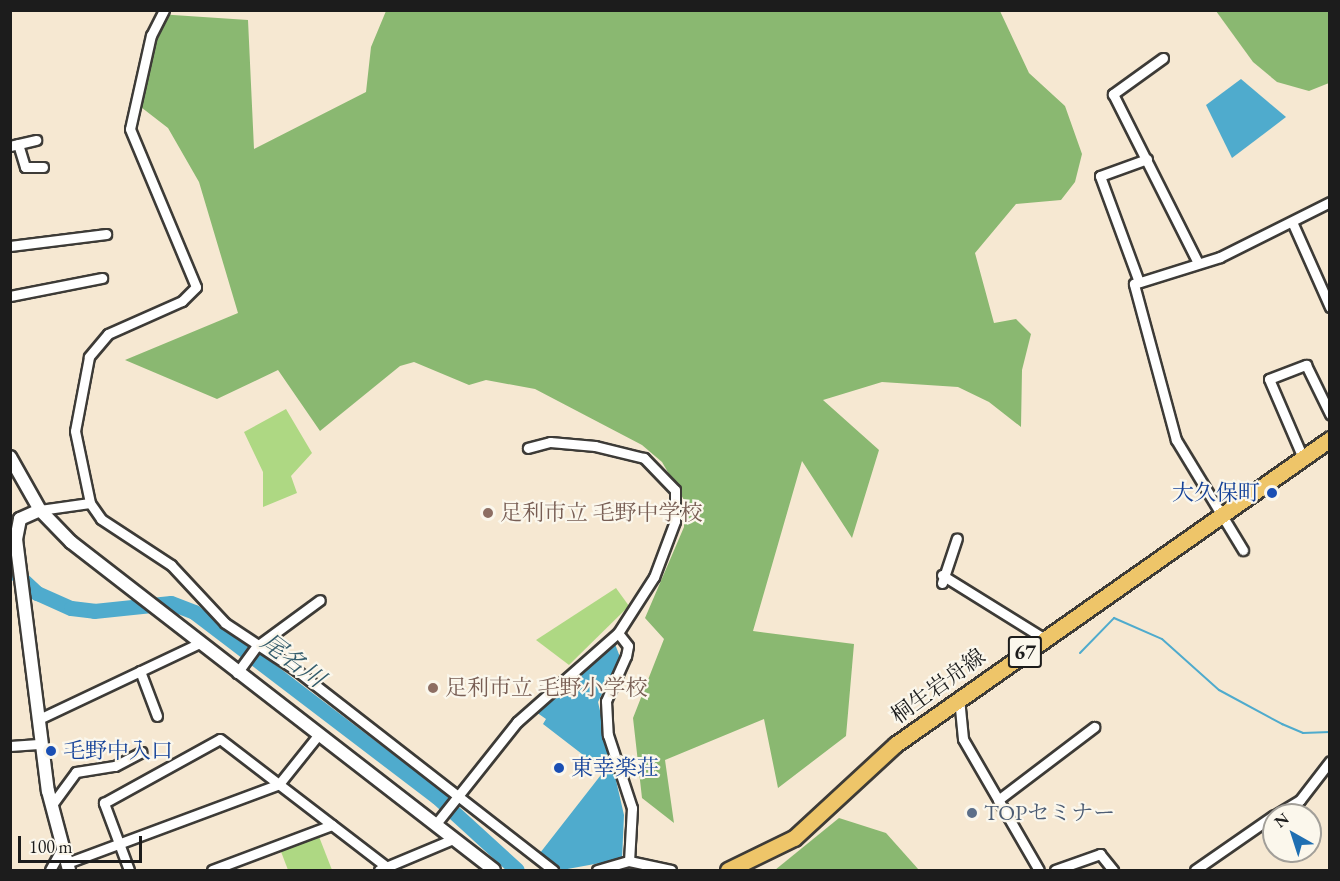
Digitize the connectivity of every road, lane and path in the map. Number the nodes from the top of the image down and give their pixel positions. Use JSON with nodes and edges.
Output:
{"nodes":[{"id":1,"x":164,"y":10,"type":"edge"},
{"id":2,"x":1163,"y":58,"type":"dead end"},
{"id":3,"x":36,"y":140,"type":"dead end"},
{"id":4,"x":14,"y":145,"type":"edge"},
{"id":5,"x":1147,"y":159,"type":"junction"},
{"id":6,"x":43,"y":167,"type":"dead end"},
{"id":7,"x":1329,"y":202,"type":"edge"},
{"id":8,"x":1293,"y":224,"type":"junction"},
{"id":9,"x":105,"y":234,"type":"dead end"},
{"id":10,"x":10,"y":246,"type":"edge"},
{"id":11,"x":1198,"y":263,"type":"junction"},
{"id":12,"x":102,"y":279,"type":"dead end"},
{"id":13,"x":1139,"y":282,"type":"junction"},
{"id":14,"x":10,"y":296,"type":"edge"},
{"id":15,"x":1329,"y":307,"type":"edge"},
{"id":16,"x":1329,"y":414,"type":"edge"},
{"id":17,"x":1329,"y":441,"type":"edge"},
{"id":18,"x":528,"y":448,"type":"dead end"},
{"id":19,"x":10,"y":457,"type":"edge"},
{"id":20,"x":1303,"y":458,"type":"junction"},
{"id":21,"x":90,"y":503,"type":"junction"},
{"id":22,"x":40,"y":510,"type":"junction"},
{"id":23,"x":1224,"y":516,"type":"junction"},
{"id":24,"x":957,"y":538,"type":"dead end"},
{"id":25,"x":13,"y":539,"type":"edge"},
{"id":26,"x":1243,"y":550,"type":"dead end"},
{"id":27,"x":320,"y":600,"type":"dead end"},
{"id":28,"x":618,"y":633,"type":"junction"},
{"id":29,"x":1045,"y":639,"type":"junction"},
{"id":30,"x":198,"y":644,"type":"junction"},
{"id":31,"x":255,"y":649,"type":"junction"},
{"id":32,"x":240,"y":669,"type":"junction"},
{"id":33,"x":140,"y":671,"type":"junction"},
{"id":34,"x":959,"y":698,"type":"junction"},
{"id":35,"x":157,"y":716,"type":"dead end"},
{"id":36,"x":39,"y":719,"type":"junction"},
{"id":37,"x":1094,"y":727,"type":"dead end"},
{"id":38,"x":319,"y":734,"type":"junction"},
{"id":39,"x":42,"y":744,"type":"junction"},
{"id":40,"x":10,"y":746,"type":"edge"},
{"id":41,"x":141,"y":752,"type":"dead end"},
{"id":42,"x":1329,"y":761,"type":"edge"},
{"id":43,"x":279,"y":784,"type":"junction"},
{"id":44,"x":455,"y":800,"type":"junction"},
{"id":45,"x":998,"y":800,"type":"junction"},
{"id":46,"x":1295,"y":803,"type":"edge"},
{"id":47,"x":51,"y":806,"type":"junction"},
{"id":48,"x":439,"y":821,"type":"junction"},
{"id":49,"x":1262,"y":824,"type":"edge"},
{"id":50,"x":332,"y":825,"type":"junction"},
{"id":51,"x":453,"y":839,"type":"junction"},
{"id":52,"x":119,"y":844,"type":"junction"},
{"id":53,"x":62,"y":848,"type":"junction"},
{"id":54,"x":629,"y":861,"type":"junction"},
{"id":55,"x":68,"y":867,"type":"edge"},
{"id":56,"x":383,"y":869,"type":"edge"},
{"id":57,"x":50,"y":870,"type":"edge"},
{"id":58,"x":129,"y":870,"type":"edge"},
{"id":59,"x":212,"y":870,"type":"edge"},
{"id":60,"x":494,"y":870,"type":"edge"},
{"id":61,"x":553,"y":870,"type":"edge"},
{"id":62,"x":597,"y":870,"type":"edge"},
{"id":63,"x":671,"y":870,"type":"edge"},
{"id":64,"x":728,"y":870,"type":"edge"},
{"id":65,"x":1039,"y":870,"type":"edge"},
{"id":66,"x":1054,"y":870,"type":"edge"},
{"id":67,"x":1113,"y":870,"type":"edge"},
{"id":68,"x":1195,"y":870,"type":"edge"}],
"edges":[{"from":1,"to":21,"type":"street"},
{"from":2,"to":5,"type":"street"},
{"from":3,"to":4,"type":"street"},
{"from":4,"to":6,"type":"street"},
{"from":5,"to":11,"type":"street"},
{"from":5,"to":13,"type":"street"},
{"from":7,"to":8,"type":"street"},
{"from":8,"to":11,"type":"street"},
{"from":8,"to":15,"type":"street"},
{"from":9,"to":10,"type":"street"},
{"from":11,"to":13,"type":"street"},
{"from":12,"to":14,"type":"street"},
{"from":13,"to":23,"type":"street"},
{"from":16,"to":20,"type":"street"},
{"from":17,"to":20,"type":"main road","name":"桐生岩舟線","number":"67"},
{"from":18,"to":28,"type":"street"},
{"from":19,"to":22,"type":"street"},
{"from":20,"to":23,"type":"main road","name":"桐生岩舟線","number":"67"},
{"from":21,"to":22,"type":"street"},
{"from":21,"to":31,"type":"street"},
{"from":22,"to":25,"type":"street"},
{"from":22,"to":30,"type":"street"},
{"from":23,"to":26,"type":"street"},
{"from":23,"to":29,"type":"main road","name":"桐生岩舟線","number":"67"},
{"from":24,"to":29,"type":"street"},
{"from":25,"to":36,"type":"street"},
{"from":27,"to":31,"type":"street"},
{"from":28,"to":44,"type":"street"},
{"from":28,"to":54,"type":"street"},
{"from":29,"to":34,"type":"main road","name":"桐生岩舟線","number":"67"},
{"from":30,"to":32,"type":"street"},
{"from":30,"to":33,"type":"street"},
{"from":31,"to":32,"type":"street"},
{"from":31,"to":44,"type":"street"},
{"from":32,"to":38,"type":"street"},
{"from":33,"to":35,"type":"street"},
{"from":33,"to":36,"type":"street"},
{"from":34,"to":45,"type":"street"},
{"from":34,"to":64,"type":"main road","name":"桐生岩舟線","number":"67"},
{"from":36,"to":39,"type":"street"},
{"from":37,"to":45,"type":"street"},
{"from":38,"to":43,"type":"street"},
{"from":38,"to":48,"type":"street"},
{"from":39,"to":40,"type":"street"},
{"from":39,"to":47,"type":"street"},
{"from":41,"to":47,"type":"street"},
{"from":42,"to":46,"type":"street"},
{"from":43,"to":50,"type":"street"},
{"from":43,"to":52,"type":"street"},
{"from":43,"to":52,"type":"street"},
{"from":44,"to":48,"type":"street"},
{"from":44,"to":61,"type":"street"},
{"from":45,"to":65,"type":"street"},
{"from":47,"to":53,"type":"street"},
{"from":48,"to":51,"type":"street"},
{"from":49,"to":68,"type":"street"},
{"from":50,"to":56,"type":"street"},
{"from":50,"to":59,"type":"street"},
{"from":51,"to":56,"type":"street"},
{"from":51,"to":60,"type":"street"},
{"from":52,"to":55,"type":"street"},
{"from":52,"to":58,"type":"street"},
{"from":53,"to":55,"type":"street"},
{"from":53,"to":57,"type":"street"},
{"from":54,"to":62,"type":"street"},
{"from":54,"to":63,"type":"street"},
{"from":66,"to":67,"type":"street"}]}
